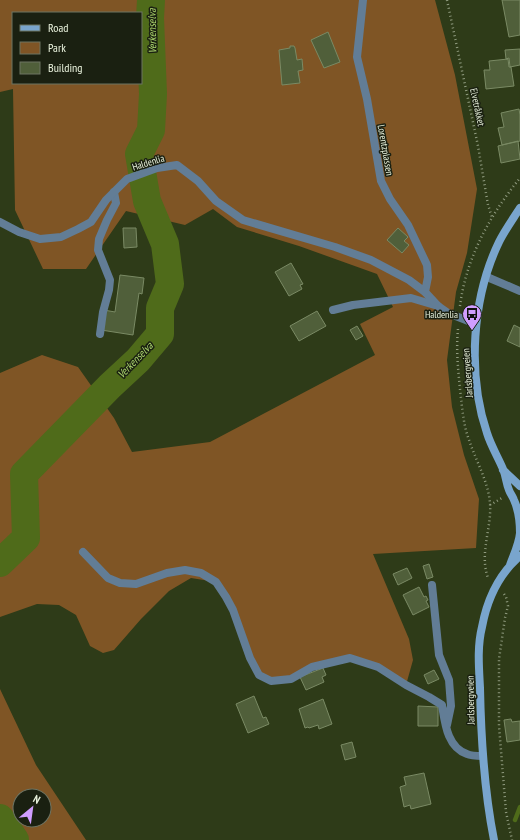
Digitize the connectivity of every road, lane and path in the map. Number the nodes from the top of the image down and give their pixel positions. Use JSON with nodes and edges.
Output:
{"nodes":[{"id":1,"x":363,"y":0,"type":"edge"},
{"id":2,"x":447,"y":0,"type":"edge"},
{"id":3,"x":114,"y":192,"type":"junction"},
{"id":4,"x":520,"y":208,"type":"edge"},
{"id":5,"x":492,"y":217,"type":"dead end"},
{"id":6,"x":0,"y":222,"type":"edge"},
{"id":7,"x":487,"y":277,"type":"junction"},
{"id":8,"x":520,"y":291,"type":"edge"},
{"id":9,"x":425,"y":292,"type":"junction"},
{"id":10,"x":438,"y":306,"type":"junction"},
{"id":11,"x":333,"y":310,"type":"dead end"},
{"id":12,"x":476,"y":324,"type":"junction"},
{"id":13,"x":100,"y":334,"type":"dead end"},
{"id":14,"x":503,"y":470,"type":"junction"},
{"id":15,"x":520,"y":486,"type":"edge"},
{"id":16,"x":504,"y":497,"type":"dead end"},
{"id":17,"x":490,"y":505,"type":"dead end"},
{"id":18,"x":84,"y":552,"type":"dead end"},
{"id":19,"x":520,"y":556,"type":"edge"},
{"id":20,"x":510,"y":565,"type":"junction"},
{"id":21,"x":432,"y":585,"type":"dead end"},
{"id":22,"x":502,"y":592,"type":"dead end"},
{"id":23,"x":446,"y":730,"type":"junction"},
{"id":24,"x":483,"y":756,"type":"junction"},
{"id":25,"x":494,"y":840,"type":"edge"},
{"id":26,"x":512,"y":840,"type":"edge"}],
"edges":[{"from":1,"to":9,"type":"street","name":"Lorentzplassen"},
{"from":2,"to":5,"type":"path","name":"Elvetråkket"},
{"from":3,"to":6,"type":"street","name":"Haldenlia"},
{"from":3,"to":9,"type":"street","name":"Haldenlia"},
{"from":3,"to":13,"type":"street"},
{"from":4,"to":7,"type":"main road","name":"Jarlsbergveien"},
{"from":7,"to":8,"type":"street"},
{"from":7,"to":12,"type":"main road","name":"Jarlsbergveien"},
{"from":9,"to":10,"type":"street","name":"Haldenlia"},
{"from":10,"to":11,"type":"street"},
{"from":10,"to":12,"type":"street","name":"Haldenlia"},
{"from":12,"to":14,"type":"main road","name":"Jarlsbergveien"},
{"from":14,"to":15,"type":"main road","name":"Jarlsbergveien"},
{"from":14,"to":20,"type":"main road","name":"Jarlsbergveien"},
{"from":16,"to":17,"type":"path"},
{"from":18,"to":23,"type":"street"},
{"from":19,"to":20,"type":"main road","name":"Jarlsbergveien"},
{"from":20,"to":24,"type":"main road","name":"Jarlsbergveien"},
{"from":21,"to":23,"type":"street"},
{"from":22,"to":26,"type":"path"},
{"from":23,"to":24,"type":"street"},
{"from":24,"to":25,"type":"main road","name":"Jarlsbergveien"}]}
